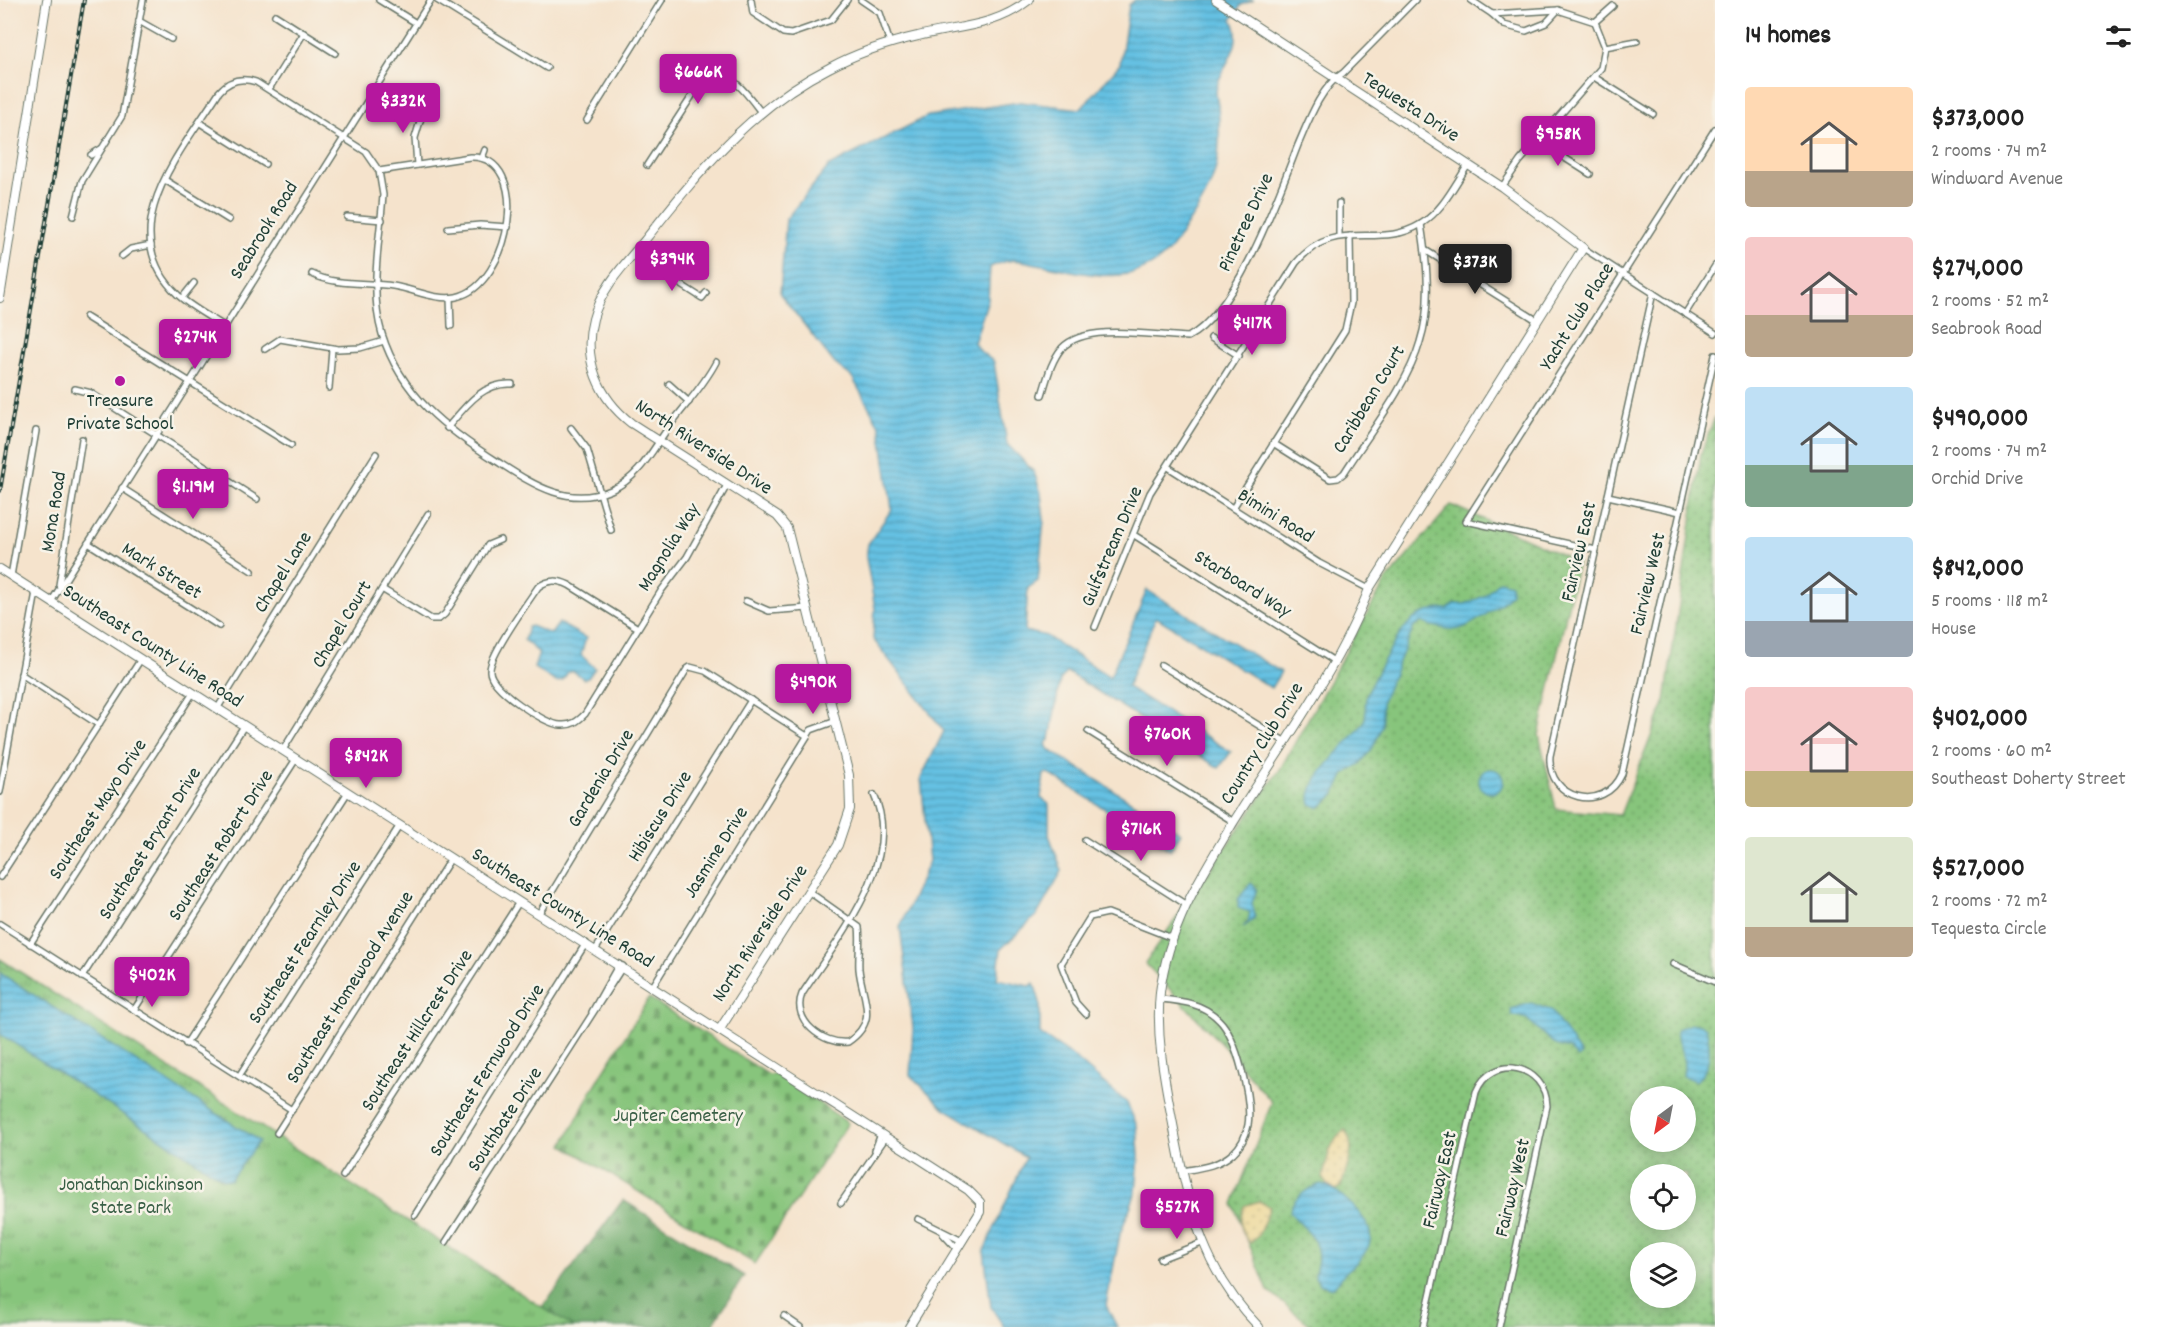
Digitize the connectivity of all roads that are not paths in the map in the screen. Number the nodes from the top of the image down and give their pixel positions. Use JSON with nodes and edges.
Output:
{"nodes":[{"id":1,"x":47,"y":0,"type":"edge"},
{"id":2,"x":143,"y":0,"type":"edge"},
{"id":3,"x":379,"y":0,"type":"edge"},
{"id":4,"x":431,"y":0,"type":"edge"},
{"id":5,"x":437,"y":0,"type":"edge"},
{"id":6,"x":662,"y":0,"type":"edge"},
{"id":7,"x":751,"y":0,"type":"edge"},
{"id":8,"x":847,"y":0,"type":"edge"},
{"id":9,"x":861,"y":0,"type":"edge"},
{"id":10,"x":1029,"y":0,"type":"edge"},
{"id":11,"x":1216,"y":0,"type":"edge"},
{"id":12,"x":1415,"y":0,"type":"edge"},
{"id":13,"x":1471,"y":0,"type":"edge"},
{"id":14,"x":1613,"y":6,"type":"dead end"},
{"id":15,"x":1558,"y":10,"type":"junction"},
{"id":16,"x":1492,"y":14,"type":"junction"},
{"id":17,"x":275,"y":15,"type":"dead end"},
{"id":18,"x":139,"y":21,"type":"junction"},
{"id":19,"x":1595,"y":22,"type":"junction"},
{"id":20,"x":416,"y":23,"type":"junction"},
{"id":21,"x":304,"y":33,"type":"junction"},
{"id":22,"x":171,"y":39,"type":"dead end"},
{"id":23,"x":1637,"y":40,"type":"dead end"},
{"id":24,"x":890,"y":43,"type":"junction"},
{"id":25,"x":1605,"y":47,"type":"junction"},
{"id":26,"x":335,"y":53,"type":"dead end"},
{"id":27,"x":547,"y":68,"type":"dead end"},
{"id":28,"x":1594,"y":77,"type":"junction"},
{"id":29,"x":1335,"y":78,"type":"junction"},
{"id":30,"x":268,"y":89,"type":"junction"},
{"id":31,"x":424,"y":108,"type":"dead end"},
{"id":32,"x":760,"y":111,"type":"junction"},
{"id":33,"x":1653,"y":114,"type":"dead end"},
{"id":34,"x":587,"y":120,"type":"dead end"},
{"id":35,"x":200,"y":123,"type":"junction"},
{"id":36,"x":1715,"y":129,"type":"edge"},
{"id":37,"x":343,"y":136,"type":"junction"},
{"id":38,"x":1538,"y":141,"type":"junction"},
{"id":39,"x":106,"y":143,"type":"junction"},
{"id":40,"x":485,"y":150,"type":"dead end"},
{"id":41,"x":91,"y":155,"type":"dead end"},
{"id":42,"x":482,"y":158,"type":"junction"},
{"id":43,"x":265,"y":164,"type":"dead end"},
{"id":44,"x":417,"y":165,"type":"junction"},
{"id":45,"x":647,"y":165,"type":"dead end"},
{"id":46,"x":1468,"y":165,"type":"junction"},
{"id":47,"x":379,"y":171,"type":"junction"},
{"id":48,"x":1590,"y":174,"type":"dead end"},
{"id":49,"x":165,"y":180,"type":"junction"},
{"id":50,"x":1502,"y":187,"type":"junction"},
{"id":51,"x":1339,"y":202,"type":"dead end"},
{"id":52,"x":73,"y":216,"type":"dead end"},
{"id":53,"x":347,"y":217,"type":"dead end"},
{"id":54,"x":229,"y":220,"type":"dead end"},
{"id":55,"x":382,"y":220,"type":"junction"},
{"id":56,"x":1421,"y":224,"type":"junction"},
{"id":57,"x":508,"y":227,"type":"junction"},
{"id":58,"x":448,"y":228,"type":"dead end"},
{"id":59,"x":1339,"y":235,"type":"junction"},
{"id":60,"x":1350,"y":236,"type":"junction"},
{"id":61,"x":151,"y":246,"type":"junction"},
{"id":62,"x":1583,"y":248,"type":"junction"},
{"id":63,"x":1425,"y":250,"type":"junction"},
{"id":64,"x":633,"y":254,"type":"junction"},
{"id":65,"x":122,"y":256,"type":"dead end"},
{"id":66,"x":1715,"y":266,"type":"edge"},
{"id":67,"x":312,"y":274,"type":"dead end"},
{"id":68,"x":1623,"y":274,"type":"junction"},
{"id":69,"x":194,"y":283,"type":"dead end"},
{"id":70,"x":377,"y":284,"type":"junction"},
{"id":71,"x":706,"y":292,"type":"dead end"},
{"id":72,"x":1653,"y":293,"type":"junction"},
{"id":73,"x":0,"y":298,"type":"edge"},
{"id":74,"x":182,"y":298,"type":"junction"},
{"id":75,"x":450,"y":298,"type":"junction"},
{"id":76,"x":1685,"y":314,"type":"junction"},
{"id":77,"x":86,"y":317,"type":"dead end"},
{"id":78,"x":1538,"y":321,"type":"junction"},
{"id":79,"x":224,"y":326,"type":"junction"},
{"id":80,"x":452,"y":326,"type":"dead end"},
{"id":81,"x":1715,"y":333,"type":"edge"},
{"id":82,"x":1211,"y":338,"type":"dead end"},
{"id":83,"x":384,"y":341,"type":"junction"},
{"id":84,"x":265,"y":349,"type":"dead end"},
{"id":85,"x":332,"y":349,"type":"junction"},
{"id":86,"x":1715,"y":355,"type":"edge"},
{"id":87,"x":1239,"y":356,"type":"junction"},
{"id":88,"x":716,"y":362,"type":"dead end"},
{"id":89,"x":190,"y":380,"type":"junction"},
{"id":90,"x":512,"y":384,"type":"dead end"},
{"id":91,"x":669,"y":384,"type":"dead end"},
{"id":92,"x":329,"y":388,"type":"dead end"},
{"id":93,"x":75,"y":389,"type":"dead end"},
{"id":94,"x":1042,"y":395,"type":"dead end"},
{"id":95,"x":689,"y":402,"type":"junction"},
{"id":96,"x":447,"y":428,"type":"junction"},
{"id":97,"x":572,"y":428,"type":"dead end"},
{"id":98,"x":36,"y":431,"type":"dead end"},
{"id":99,"x":156,"y":434,"type":"junction"},
{"id":100,"x":82,"y":440,"type":"dead end"},
{"id":101,"x":659,"y":441,"type":"junction"},
{"id":102,"x":1274,"y":444,"type":"junction"},
{"id":103,"x":291,"y":445,"type":"dead end"},
{"id":104,"x":376,"y":454,"type":"dead end"},
{"id":105,"x":1168,"y":467,"type":"junction"},
{"id":106,"x":727,"y":485,"type":"junction"},
{"id":107,"x":122,"y":488,"type":"junction"},
{"id":108,"x":600,"y":494,"type":"junction"},
{"id":109,"x":1608,"y":496,"type":"junction"},
{"id":110,"x":257,"y":499,"type":"dead end"},
{"id":111,"x":1233,"y":508,"type":"junction"},
{"id":112,"x":1680,"y":512,"type":"junction"},
{"id":113,"x":428,"y":514,"type":"dead end"},
{"id":114,"x":611,"y":530,"type":"dead end"},
{"id":115,"x":1134,"y":535,"type":"junction"},
{"id":116,"x":500,"y":540,"type":"dead end"},
{"id":117,"x":88,"y":543,"type":"junction"},
{"id":118,"x":1596,"y":550,"type":"junction"},
{"id":119,"x":0,"y":569,"type":"edge"},
{"id":120,"x":252,"y":571,"type":"dead end"},
{"id":121,"x":11,"y":576,"type":"junction"},
{"id":122,"x":382,"y":589,"type":"junction"},
{"id":123,"x":1369,"y":589,"type":"junction"},
{"id":124,"x":58,"y":590,"type":"junction"},
{"id":125,"x":36,"y":592,"type":"junction"},
{"id":126,"x":746,"y":601,"type":"dead end"},
{"id":127,"x":51,"y":602,"type":"junction"},
{"id":128,"x":808,"y":608,"type":"junction"},
{"id":129,"x":219,"y":626,"type":"dead end"},
{"id":130,"x":1095,"y":627,"type":"dead end"},
{"id":131,"x":638,"y":628,"type":"junction"},
{"id":132,"x":141,"y":659,"type":"junction"},
{"id":133,"x":1334,"y":661,"type":"junction"},
{"id":134,"x":1161,"y":664,"type":"dead end"},
{"id":135,"x":21,"y":674,"type":"junction"},
{"id":136,"x":193,"y":693,"type":"junction"},
{"id":137,"x":751,"y":700,"type":"junction"},
{"id":138,"x":217,"y":709,"type":"junction"},
{"id":139,"x":836,"y":721,"type":"junction"},
{"id":140,"x":99,"y":725,"type":"junction"},
{"id":141,"x":244,"y":726,"type":"junction"},
{"id":142,"x":1088,"y":731,"type":"dead end"},
{"id":143,"x":807,"y":736,"type":"junction"},
{"id":144,"x":1284,"y":741,"type":"junction"},
{"id":145,"x":283,"y":750,"type":"junction"},
{"id":146,"x":296,"y":759,"type":"junction"},
{"id":147,"x":0,"y":792,"type":"edge"},
{"id":148,"x":348,"y":792,"type":"junction"},
{"id":149,"x":874,"y":795,"type":"dead end"},
{"id":150,"x":1585,"y":799,"type":"joint"},
{"id":151,"x":1234,"y":822,"type":"junction"},
{"id":152,"x":400,"y":825,"type":"junction"},
{"id":153,"x":1084,"y":840,"type":"dead end"},
{"id":154,"x":451,"y":858,"type":"junction"},
{"id":155,"x":0,"y":877,"type":"edge"},
{"id":156,"x":808,"y":891,"type":"junction"},
{"id":157,"x":519,"y":902,"type":"junction"},
{"id":158,"x":1185,"y":904,"type":"junction"},
{"id":159,"x":538,"y":915,"type":"junction"},
{"id":160,"x":850,"y":919,"type":"junction"},
{"id":161,"x":0,"y":924,"type":"edge"},
{"id":162,"x":1172,"y":938,"type":"junction"},
{"id":163,"x":586,"y":943,"type":"junction"},
{"id":164,"x":30,"y":944,"type":"junction"},
{"id":165,"x":596,"y":949,"type":"junction"},
{"id":166,"x":1673,"y":964,"type":"dead end"},
{"id":167,"x":621,"y":965,"type":"junction"},
{"id":168,"x":82,"y":977,"type":"junction"},
{"id":169,"x":1715,"y":982,"type":"edge"},
{"id":170,"x":653,"y":986,"type":"junction"},
{"id":171,"x":1160,"y":999,"type":"junction"},
{"id":172,"x":134,"y":1010,"type":"junction"},
{"id":173,"x":1086,"y":1014,"type":"dead end"},
{"id":174,"x":720,"y":1029,"type":"junction"},
{"id":175,"x":186,"y":1044,"type":"junction"},
{"id":176,"x":1519,"y":1068,"type":"joint"},
{"id":177,"x":239,"y":1077,"type":"junction"},
{"id":178,"x":292,"y":1110,"type":"junction"},
{"id":179,"x":277,"y":1133,"type":"dead end"},
{"id":180,"x":884,"y":1135,"type":"junction"},
{"id":181,"x":1182,"y":1171,"type":"junction"},
{"id":182,"x":343,"y":1176,"type":"dead end"},
{"id":183,"x":841,"y":1203,"type":"dead end"},
{"id":184,"x":415,"y":1215,"type":"dead end"},
{"id":185,"x":918,"y":1219,"type":"dead end"},
{"id":186,"x":942,"y":1232,"type":"junction"},
{"id":187,"x":962,"y":1241,"type":"junction"},
{"id":188,"x":446,"y":1242,"type":"dead end"},
{"id":189,"x":1202,"y":1243,"type":"junction"},
{"id":190,"x":957,"y":1249,"type":"junction"},
{"id":191,"x":1160,"y":1258,"type":"dead end"},
{"id":192,"x":784,"y":1316,"type":"dead end"},
{"id":193,"x":800,"y":1327,"type":"edge"},
{"id":194,"x":909,"y":1327,"type":"edge"},
{"id":195,"x":1259,"y":1327,"type":"edge"},
{"id":196,"x":1423,"y":1327,"type":"edge"},
{"id":197,"x":1499,"y":1327,"type":"edge"}],
"edges":[{"from":1,"to":73,"type":"street"},
{"from":2,"to":18,"type":"street"},
{"from":3,"to":20,"type":"street"},
{"from":4,"to":20,"type":"street","name":"Seabrook Road"},
{"from":5,"to":27,"type":"street"},
{"from":6,"to":34,"type":"street"},
{"from":7,"to":8,"type":"street"},
{"from":9,"to":24,"type":"street"},
{"from":10,"to":24,"type":"street","name":"North Riverside Drive"},
{"from":11,"to":29,"type":"street","name":"Tequesta Drive"},
{"from":12,"to":29,"type":"street","name":"Pinetree Drive"},
{"from":13,"to":16,"type":"street"},
{"from":14,"to":19,"type":"street"},
{"from":15,"to":16,"type":"street"},
{"from":15,"to":16,"type":"street"},
{"from":15,"to":19,"type":"street"},
{"from":17,"to":21,"type":"street"},
{"from":18,"to":22,"type":"street"},
{"from":18,"to":39,"type":"street"},
{"from":19,"to":25,"type":"street"},
{"from":20,"to":37,"type":"street","name":"Seabrook Road"},
{"from":21,"to":26,"type":"street"},
{"from":21,"to":30,"type":"street"},
{"from":23,"to":25,"type":"street"},
{"from":24,"to":32,"type":"street","name":"North Riverside Drive"},
{"from":25,"to":28,"type":"street"},
{"from":28,"to":33,"type":"street"},
{"from":28,"to":38,"type":"street"},
{"from":29,"to":46,"type":"street","name":"Tequesta Drive"},
{"from":29,"to":94,"type":"street","name":"Pinetree Drive"},
{"from":30,"to":35,"type":"street"},
{"from":30,"to":37,"type":"street"},
{"from":31,"to":44,"type":"street"},
{"from":32,"to":45,"type":"street"},
{"from":32,"to":64,"type":"street","name":"North Riverside Drive"},
{"from":35,"to":43,"type":"street"},
{"from":35,"to":49,"type":"street"},
{"from":36,"to":68,"type":"street","name":"Yacht Club Place"},
{"from":37,"to":47,"type":"street"},
{"from":37,"to":79,"type":"street","name":"Seabrook Road"},
{"from":38,"to":48,"type":"street"},
{"from":38,"to":50,"type":"street"},
{"from":39,"to":41,"type":"street"},
{"from":39,"to":52,"type":"street"},
{"from":40,"to":42,"type":"street"},
{"from":42,"to":44,"type":"street"},
{"from":42,"to":57,"type":"street"},
{"from":44,"to":47,"type":"street"},
{"from":46,"to":50,"type":"street","name":"Tequesta Drive"},
{"from":46,"to":56,"type":"street"},
{"from":47,"to":55,"type":"street"},
{"from":49,"to":54,"type":"street"},
{"from":49,"to":61,"type":"street"},
{"from":50,"to":62,"type":"street","name":"Tequesta Drive"},
{"from":51,"to":59,"type":"street"},
{"from":53,"to":55,"type":"street"},
{"from":55,"to":70,"type":"street"},
{"from":56,"to":60,"type":"street"},
{"from":56,"to":63,"type":"street","name":"Caribbean Court"},
{"from":57,"to":58,"type":"street"},
{"from":57,"to":75,"type":"street"},
{"from":59,"to":60,"type":"street"},
{"from":59,"to":87,"type":"street","name":"Gulfstream Drive"},
{"from":60,"to":102,"type":"street"},
{"from":61,"to":65,"type":"street"},
{"from":61,"to":74,"type":"street"},
{"from":62,"to":68,"type":"street"},
{"from":62,"to":78,"type":"street","name":"Country Club Drive"},
{"from":63,"to":78,"type":"street"},
{"from":63,"to":102,"type":"street","name":"Caribbean Court"},
{"from":64,"to":71,"type":"street"},
{"from":64,"to":101,"type":"street","name":"North Riverside Drive"},
{"from":66,"to":76,"type":"street"},
{"from":67,"to":70,"type":"street"},
{"from":68,"to":72,"type":"street"},
{"from":68,"to":118,"type":"street","name":"Yacht Club Place"},
{"from":69,"to":74,"type":"street"},
{"from":70,"to":75,"type":"street"},
{"from":70,"to":83,"type":"street"},
{"from":72,"to":76,"type":"street"},
{"from":72,"to":109,"type":"street","name":"Fairview East"},
{"from":74,"to":79,"type":"street"},
{"from":75,"to":80,"type":"street"},
{"from":76,"to":81,"type":"street"},
{"from":77,"to":89,"type":"street"},
{"from":78,"to":123,"type":"street","name":"Country Club Drive"},
{"from":79,"to":89,"type":"street","name":"Seabrook Road"},
{"from":82,"to":87,"type":"street"},
{"from":83,"to":85,"type":"street"},
{"from":83,"to":96,"type":"street"},
{"from":84,"to":85,"type":"street"},
{"from":85,"to":92,"type":"street"},
{"from":86,"to":112,"type":"street","name":"Fairview West"},
{"from":87,"to":105,"type":"street","name":"Gulfstream Drive"},
{"from":88,"to":95,"type":"street"},
{"from":89,"to":99,"type":"street","name":"Seabrook Road"},
{"from":89,"to":103,"type":"street"},
{"from":90,"to":96,"type":"street"},
{"from":91,"to":95,"type":"street"},
{"from":93,"to":99,"type":"street"},
{"from":95,"to":101,"type":"street"},
{"from":96,"to":108,"type":"street"},
{"from":97,"to":108,"type":"street"},
{"from":98,"to":121,"type":"street"},
{"from":99,"to":107,"type":"street","name":"Seabrook Road"},
{"from":99,"to":110,"type":"street"},
{"from":100,"to":124,"type":"street","name":"Mona Road"},
{"from":101,"to":106,"type":"street","name":"North Riverside Drive"},
{"from":101,"to":108,"type":"street"},
{"from":102,"to":111,"type":"street"},
{"from":104,"to":138,"type":"street","name":"Chapel Lane"},
{"from":105,"to":111,"type":"street","name":"Bimini Road"},
{"from":105,"to":115,"type":"street","name":"Gulfstream Drive"},
{"from":106,"to":128,"type":"street","name":"North Riverside Drive"},
{"from":106,"to":131,"type":"street","name":"Magnolia Way"},
{"from":107,"to":117,"type":"street","name":"Seabrook Road"},
{"from":107,"to":120,"type":"street"},
{"from":108,"to":114,"type":"street"},
{"from":109,"to":112,"type":"street"},
{"from":109,"to":118,"type":"street","name":"Fairview East"},
{"from":111,"to":123,"type":"street","name":"Bimini Road"},
{"from":112,"to":150,"type":"street","name":"Fairview West"},
{"from":113,"to":122,"type":"street","name":"Chapel Court"},
{"from":115,"to":130,"type":"street","name":"Gulfstream Drive"},
{"from":115,"to":133,"type":"street","name":"Starboard Way"},
{"from":116,"to":122,"type":"street"},
{"from":117,"to":124,"type":"street","name":"Seabrook Road"},
{"from":117,"to":129,"type":"street","name":"Mark Street"},
{"from":118,"to":150,"type":"street","name":"Fairview East"},
{"from":119,"to":121,"type":"street","name":"Southeast County Line Road"},
{"from":121,"to":125,"type":"street","name":"Southeast County Line Road"},
{"from":122,"to":145,"type":"street","name":"Chapel Court"},
{"from":123,"to":133,"type":"street","name":"Country Club Drive"},
{"from":124,"to":127,"type":"street","name":"Seabrook Road"},
{"from":125,"to":127,"type":"street","name":"Southeast County Line Road"},
{"from":125,"to":135,"type":"street"},
{"from":126,"to":128,"type":"street"},
{"from":127,"to":132,"type":"street","name":"Southeast County Line Road"},
{"from":128,"to":139,"type":"street","name":"North Riverside Drive"},
{"from":131,"to":131,"type":"street","name":"Magnolia Way"},
{"from":132,"to":136,"type":"street","name":"Southeast County Line Road"},
{"from":132,"to":140,"type":"street"},
{"from":133,"to":144,"type":"street","name":"Country Club Drive"},
{"from":134,"to":144,"type":"street"},
{"from":135,"to":140,"type":"street"},
{"from":135,"to":147,"type":"street"},
{"from":136,"to":138,"type":"street","name":"Southeast County Line Road"},
{"from":136,"to":164,"type":"street","name":"Southeast Mayo Drive"},
{"from":137,"to":143,"type":"street"},
{"from":137,"to":159,"type":"street","name":"Gardenia Drive"},
{"from":137,"to":165,"type":"street","name":"Hibiscus Drive"},
{"from":138,"to":141,"type":"street","name":"Southeast County Line Road"},
{"from":139,"to":143,"type":"street"},
{"from":139,"to":156,"type":"street","name":"North Riverside Drive"},
{"from":140,"to":155,"type":"street"},
{"from":141,"to":145,"type":"street","name":"Southeast County Line Road"},
{"from":141,"to":168,"type":"street","name":"Southeast Bryant Drive"},
{"from":142,"to":151,"type":"street"},
{"from":143,"to":170,"type":"street","name":"Jasmine Drive"},
{"from":144,"to":151,"type":"street","name":"Country Club Drive"},
{"from":145,"to":146,"type":"street","name":"Southeast County Line Road"},
{"from":146,"to":148,"type":"street","name":"Southeast County Line Road"},
{"from":146,"to":172,"type":"street","name":"Southeast Robert Drive"},
{"from":148,"to":152,"type":"street","name":"Southeast County Line Road"},
{"from":148,"to":175,"type":"street"},
{"from":149,"to":160,"type":"street"},
{"from":151,"to":158,"type":"street","name":"Country Club Drive"},
{"from":152,"to":154,"type":"street","name":"Southeast County Line Road"},
{"from":152,"to":177,"type":"street","name":"Southeast Fearnley Drive"},
{"from":153,"to":158,"type":"street"},
{"from":154,"to":157,"type":"street","name":"Southeast County Line Road"},
{"from":154,"to":178,"type":"street","name":"Southeast Homewood Avenue"},
{"from":156,"to":160,"type":"street"},
{"from":156,"to":174,"type":"street","name":"North Riverside Drive"},
{"from":157,"to":159,"type":"street","name":"Southeast County Line Road"},
{"from":157,"to":182,"type":"street","name":"Southeast Hillcrest Drive"},
{"from":158,"to":162,"type":"street","name":"Country Club Drive"},
{"from":159,"to":163,"type":"street","name":"Southeast County Line Road"},
{"from":160,"to":160,"type":"street"},
{"from":161,"to":164,"type":"street"},
{"from":162,"to":171,"type":"street","name":"Country Club Drive"},
{"from":162,"to":173,"type":"street"},
{"from":163,"to":165,"type":"street","name":"Southeast County Line Road"},
{"from":163,"to":184,"type":"street","name":"Southeast Fernwood Drive"},
{"from":164,"to":168,"type":"street"},
{"from":165,"to":167,"type":"street","name":"Southeast County Line Road"},
{"from":166,"to":169,"type":"street"},
{"from":167,"to":170,"type":"street","name":"Southeast County Line Road"},
{"from":167,"to":188,"type":"street","name":"Southbate Drive"},
{"from":168,"to":172,"type":"street"},
{"from":170,"to":174,"type":"street","name":"Southeast County Line Road"},
{"from":171,"to":181,"type":"street","name":"Country Club Drive"},
{"from":171,"to":181,"type":"street"},
{"from":172,"to":175,"type":"street"},
{"from":174,"to":180,"type":"street","name":"Southeast County Line Road"},
{"from":175,"to":177,"type":"street"},
{"from":176,"to":196,"type":"street","name":"Fairway East"},
{"from":176,"to":197,"type":"street","name":"Fairway West"},
{"from":177,"to":178,"type":"street"},
{"from":178,"to":179,"type":"street","name":"Southeast Homewood Avenue"},
{"from":180,"to":183,"type":"street"},
{"from":180,"to":187,"type":"street","name":"Southeast County Line Road"},
{"from":181,"to":189,"type":"street","name":"Country Club Drive"},
{"from":185,"to":186,"type":"street"},
{"from":186,"to":187,"type":"street"},
{"from":186,"to":190,"type":"street"},
{"from":187,"to":190,"type":"street","name":"Southeast County Line Road"},
{"from":189,"to":191,"type":"street"},
{"from":189,"to":195,"type":"street","name":"Country Club Drive"},
{"from":190,"to":194,"type":"street","name":"Southeast County Line Road"},
{"from":192,"to":193,"type":"street"}]}
